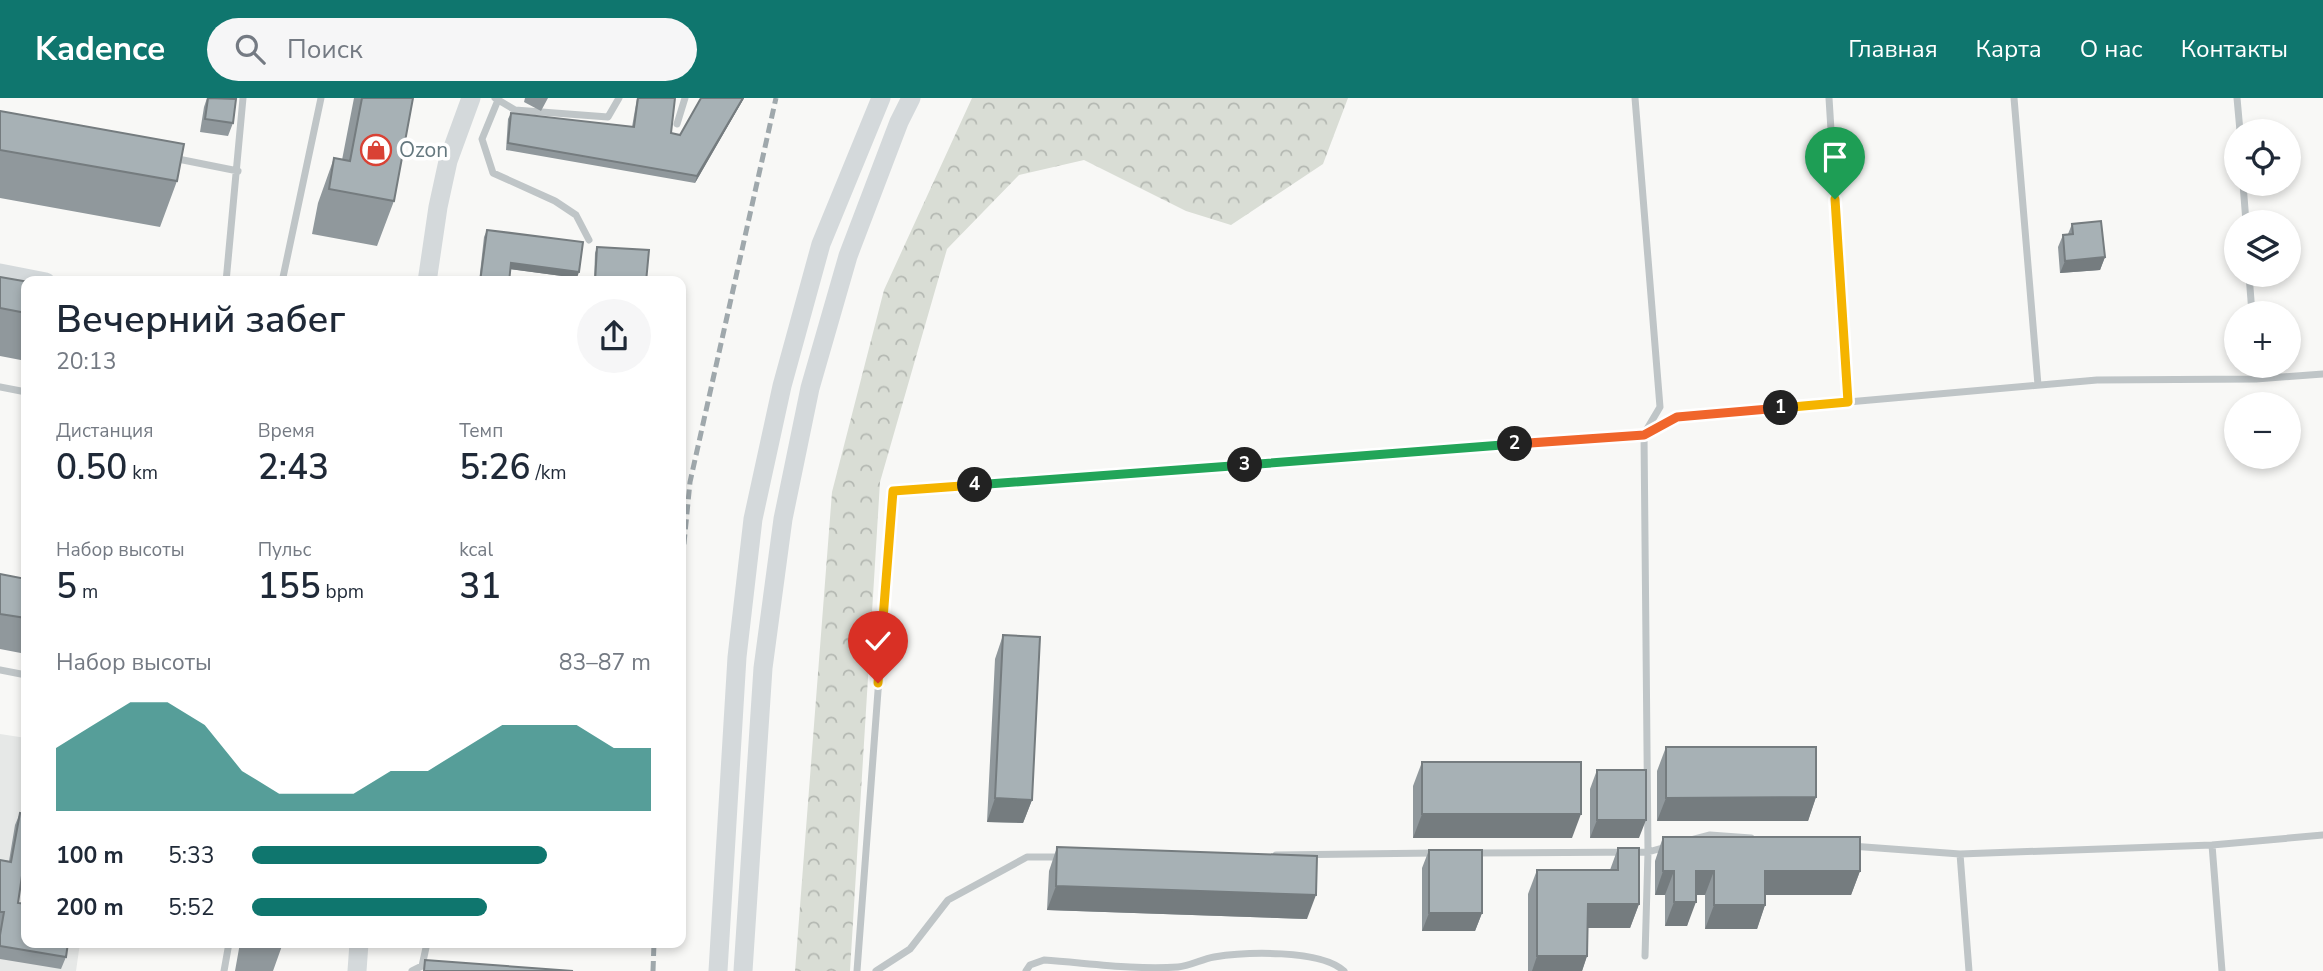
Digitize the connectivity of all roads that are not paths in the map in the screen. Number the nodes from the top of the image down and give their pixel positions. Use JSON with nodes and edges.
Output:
{"nodes":[{"id":1,"x":243,"y":98,"type":"edge"},
{"id":2,"x":321,"y":98,"type":"edge"},
{"id":3,"x":471,"y":98,"type":"edge"},
{"id":4,"x":619,"y":98,"type":"edge"},
{"id":5,"x":685,"y":98,"type":"edge"},
{"id":6,"x":881,"y":98,"type":"edge"},
{"id":7,"x":911,"y":98,"type":"edge"},
{"id":8,"x":1635,"y":98,"type":"edge"},
{"id":9,"x":1829,"y":98,"type":"edge"},
{"id":10,"x":2014,"y":98,"type":"edge"},
{"id":11,"x":2237,"y":98,"type":"edge"},
{"id":12,"x":497,"y":99,"type":"edge"},
{"id":13,"x":2239,"y":119,"type":"edge"},
{"id":14,"x":677,"y":124,"type":"dead end"},
{"id":15,"x":159,"y":155,"type":"edge"},
{"id":16,"x":238,"y":171,"type":"junction"},
{"id":17,"x":589,"y":240,"type":"dead end"},
{"id":18,"x":0,"y":273,"type":"edge"},
{"id":19,"x":227,"y":276,"type":"edge"},
{"id":20,"x":283,"y":276,"type":"edge"},
{"id":21,"x":428,"y":276,"type":"edge"},
{"id":22,"x":21,"y":277,"type":"edge"},
{"id":23,"x":2323,"y":374,"type":"edge"},
{"id":24,"x":2256,"y":379,"type":"joint"},
{"id":25,"x":2038,"y":385,"type":"junction"},
{"id":26,"x":0,"y":387,"type":"edge"},
{"id":27,"x":21,"y":391,"type":"edge"},
{"id":28,"x":1848,"y":402,"type":"junction"},
{"id":29,"x":1644,"y":435,"type":"junction"},
{"id":30,"x":0,"y":670,"type":"edge"},
{"id":31,"x":21,"y":674,"type":"edge"},
{"id":32,"x":2323,"y":835,"type":"edge"},
{"id":33,"x":1765,"y":839,"type":"edge"},
{"id":34,"x":1685,"y":841,"type":"edge"},
{"id":35,"x":1672,"y":845,"type":"edge"},
{"id":36,"x":1835,"y":845,"type":"edge"},
{"id":37,"x":2212,"y":845,"type":"junction"},
{"id":38,"x":1648,"y":852,"type":"junction"},
{"id":39,"x":1441,"y":853,"type":"edge"},
{"id":40,"x":1468,"y":853,"type":"edge"},
{"id":41,"x":1261,"y":855,"type":"edge"},
{"id":42,"x":1960,"y":855,"type":"junction"},
{"id":43,"x":1068,"y":857,"type":"edge"},
{"id":44,"x":228,"y":948,"type":"edge"},
{"id":45,"x":359,"y":948,"type":"edge"},
{"id":46,"x":426,"y":948,"type":"edge"},
{"id":47,"x":1645,"y":956,"type":"dead end"},
{"id":48,"x":225,"y":971,"type":"edge"},
{"id":49,"x":357,"y":971,"type":"edge"},
{"id":50,"x":412,"y":971,"type":"edge"},
{"id":51,"x":718,"y":971,"type":"edge"},
{"id":52,"x":744,"y":971,"type":"edge"},
{"id":53,"x":857,"y":971,"type":"edge"},
{"id":54,"x":876,"y":971,"type":"edge"},
{"id":55,"x":1026,"y":971,"type":"edge"},
{"id":56,"x":1344,"y":971,"type":"edge"},
{"id":57,"x":1969,"y":971,"type":"edge"},
{"id":58,"x":2222,"y":971,"type":"edge"}],
"edges":[{"from":1,"to":16,"type":"lane"},
{"from":2,"to":20,"type":"lane"},
{"from":3,"to":21,"type":"main road"},
{"from":4,"to":12,"type":"lane"},
{"from":5,"to":14,"type":"lane"},
{"from":6,"to":51,"type":"main road"},
{"from":7,"to":52,"type":"main road"},
{"from":8,"to":29,"type":"lane"},
{"from":9,"to":28,"type":"lane"},
{"from":10,"to":25,"type":"lane"},
{"from":11,"to":13,"type":"lane"},
{"from":12,"to":17,"type":"lane"},
{"from":15,"to":16,"type":"lane"},
{"from":16,"to":19,"type":"lane"},
{"from":18,"to":22,"type":"main road"},
{"from":23,"to":24,"type":"lane"},
{"from":24,"to":25,"type":"lane"},
{"from":25,"to":28,"type":"lane"},
{"from":26,"to":27,"type":"lane"},
{"from":28,"to":29,"type":"lane"},
{"from":29,"to":38,"type":"lane"},
{"from":29,"to":53,"type":"lane"},
{"from":30,"to":31,"type":"lane"},
{"from":32,"to":37,"type":"lane"},
{"from":33,"to":34,"type":"lane"},
{"from":35,"to":38,"type":"lane"},
{"from":36,"to":42,"type":"lane"},
{"from":37,"to":42,"type":"lane"},
{"from":37,"to":58,"type":"lane"},
{"from":38,"to":40,"type":"lane"},
{"from":38,"to":47,"type":"lane"},
{"from":39,"to":41,"type":"lane"},
{"from":42,"to":57,"type":"lane"},
{"from":43,"to":54,"type":"lane"},
{"from":44,"to":48,"type":"lane"},
{"from":45,"to":49,"type":"main road"},
{"from":46,"to":50,"type":"lane"},
{"from":55,"to":56,"type":"lane"}]}
